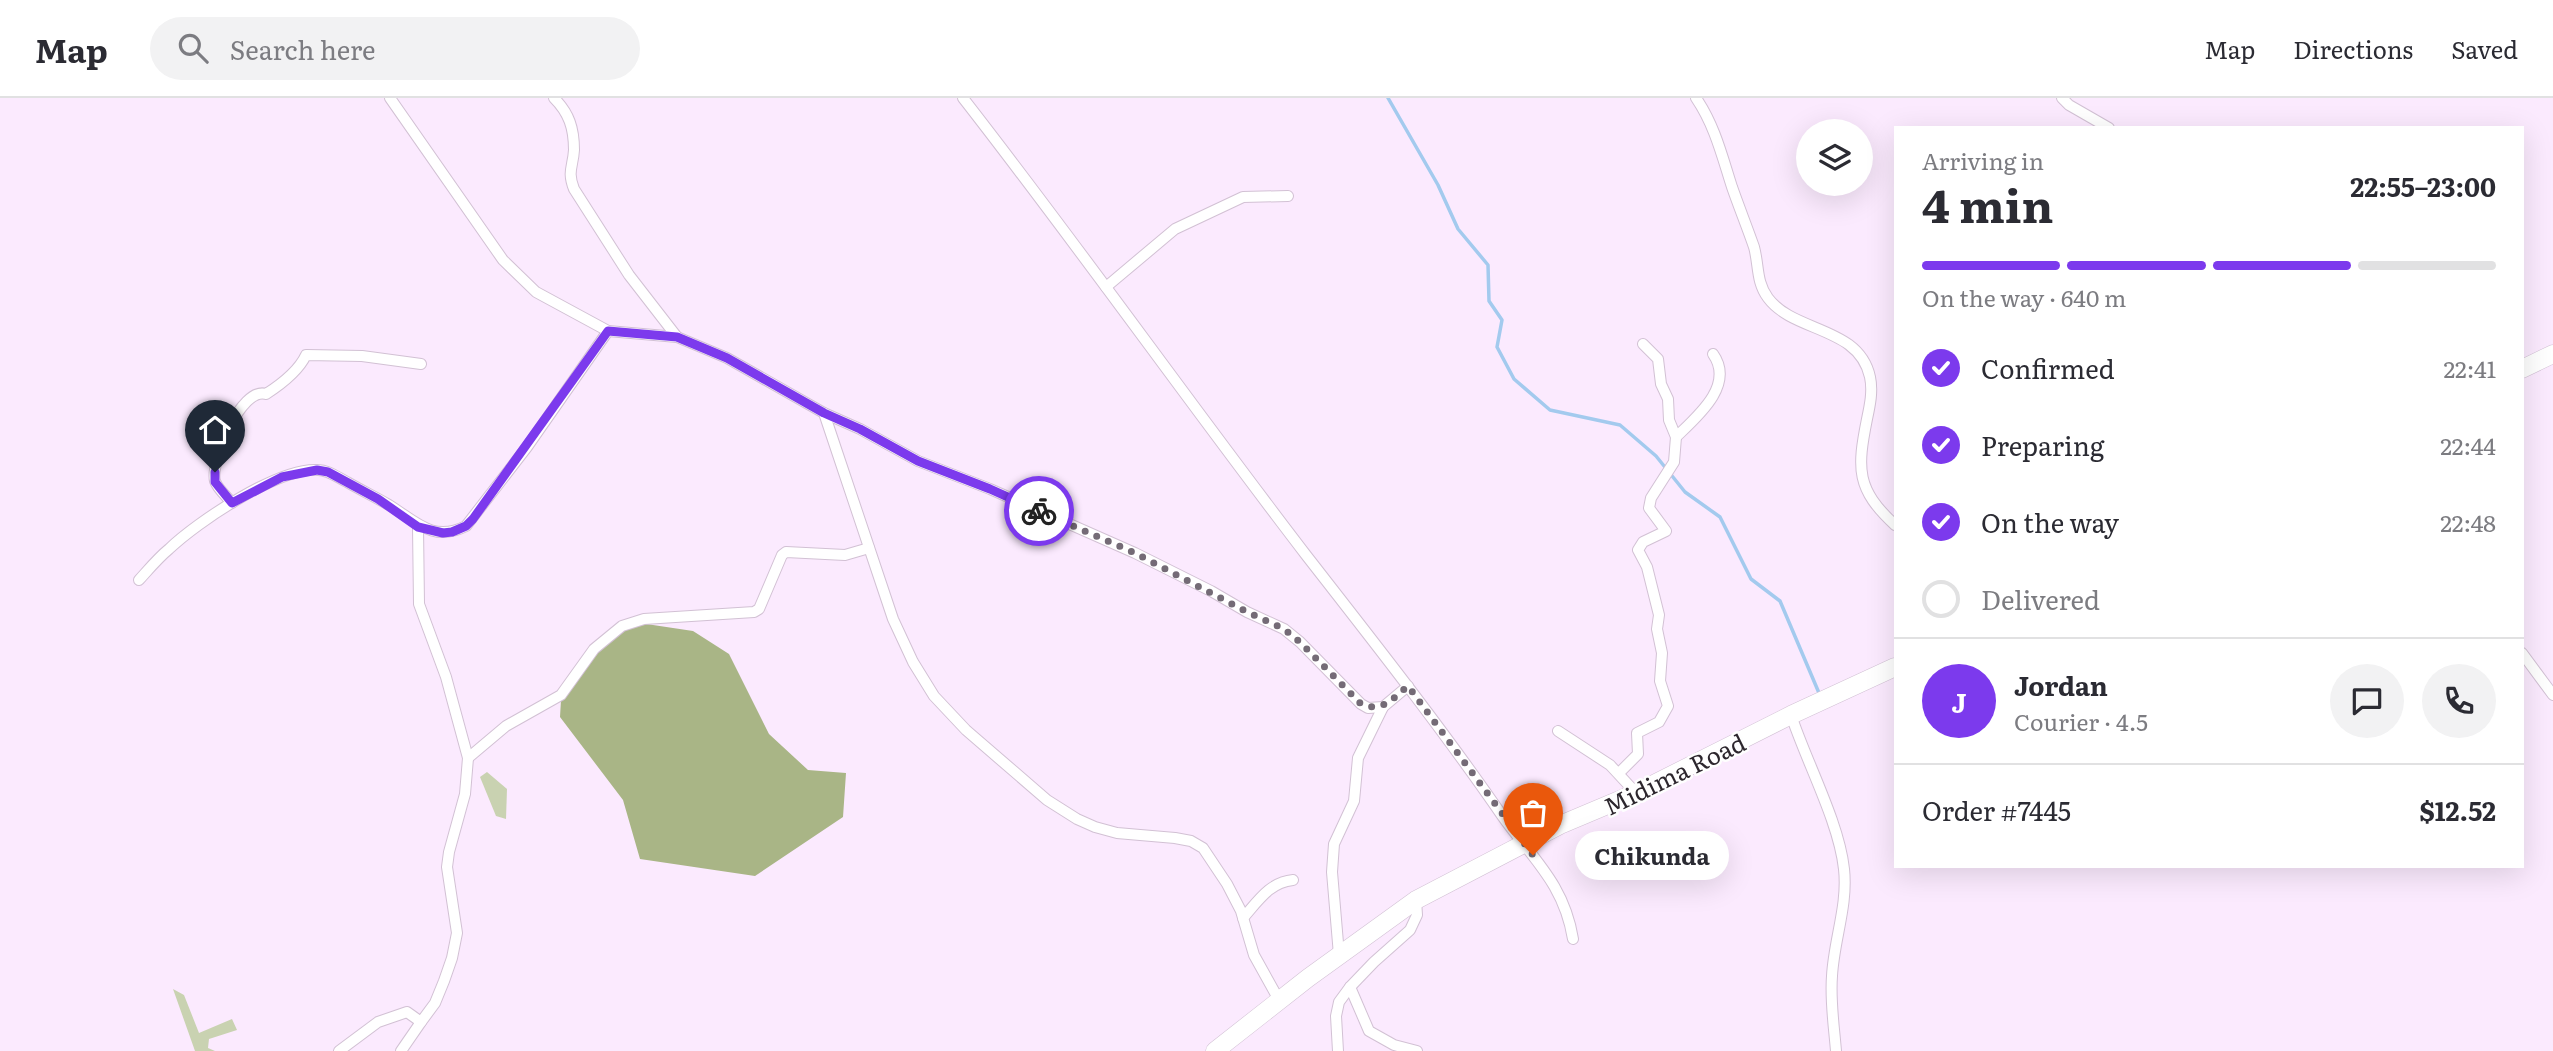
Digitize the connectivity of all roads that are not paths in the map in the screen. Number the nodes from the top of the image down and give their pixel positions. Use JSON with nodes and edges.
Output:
{"nodes":[{"id":1,"x":390,"y":98,"type":"edge"},
{"id":2,"x":554,"y":98,"type":"edge"},
{"id":3,"x":962,"y":98,"type":"edge"},
{"id":4,"x":1696,"y":98,"type":"edge"},
{"id":5,"x":2062,"y":98,"type":"edge"},
{"id":6,"x":2106,"y":126,"type":"edge"},
{"id":7,"x":1288,"y":196,"type":"dead end"},
{"id":8,"x":1106,"y":287,"type":"junction"},
{"id":9,"x":608,"y":331,"type":"junction"},
{"id":10,"x":677,"y":337,"type":"junction"},
{"id":11,"x":1643,"y":344,"type":"dead end"},
{"id":12,"x":1713,"y":354,"type":"dead end"},
{"id":13,"x":2553,"y":354,"type":"edge"},
{"id":14,"x":421,"y":364,"type":"dead end"},
{"id":15,"x":2524,"y":368,"type":"edge"},
{"id":16,"x":824,"y":413,"type":"junction"},
{"id":17,"x":1676,"y":437,"type":"junction"},
{"id":18,"x":232,"y":503,"type":"junction"},
{"id":19,"x":1894,"y":524,"type":"edge"},
{"id":20,"x":418,"y":527,"type":"junction"},
{"id":21,"x":869,"y":548,"type":"junction"},
{"id":22,"x":139,"y":580,"type":"dead end"},
{"id":23,"x":2524,"y":656,"type":"edge"},
{"id":24,"x":1894,"y":667,"type":"edge"},
{"id":25,"x":1408,"y":686,"type":"junction"},
{"id":26,"x":2553,"y":695,"type":"edge"},
{"id":27,"x":1383,"y":707,"type":"junction"},
{"id":28,"x":1791,"y":715,"type":"junction"},
{"id":29,"x":1558,"y":731,"type":"dead end"},
{"id":30,"x":468,"y":758,"type":"junction"},
{"id":31,"x":1619,"y":774,"type":"junction"},
{"id":32,"x":1636,"y":793,"type":"junction"},
{"id":33,"x":1522,"y":844,"type":"junction"},
{"id":34,"x":1293,"y":880,"type":"dead end"},
{"id":35,"x":1416,"y":900,"type":"junction"},
{"id":36,"x":1243,"y":918,"type":"junction"},
{"id":37,"x":1573,"y":939,"type":"dead end"},
{"id":38,"x":1339,"y":955,"type":"junction"},
{"id":39,"x":1349,"y":986,"type":"junction"},
{"id":40,"x":1279,"y":1000,"type":"junction"},
{"id":41,"x":421,"y":1023,"type":"junction"},
{"id":42,"x":1225,"y":1048,"type":"edge"},
{"id":43,"x":339,"y":1051,"type":"edge"},
{"id":44,"x":401,"y":1051,"type":"edge"},
{"id":45,"x":1338,"y":1051,"type":"edge"},
{"id":46,"x":1416,"y":1051,"type":"edge"},
{"id":47,"x":1836,"y":1051,"type":"edge"}],
"edges":[{"from":1,"to":9,"type":"street"},
{"from":2,"to":10,"type":"street"},
{"from":3,"to":8,"type":"street"},
{"from":4,"to":19,"type":"street"},
{"from":5,"to":6,"type":"street"},
{"from":7,"to":8,"type":"street"},
{"from":8,"to":25,"type":"street"},
{"from":9,"to":10,"type":"street"},
{"from":9,"to":20,"type":"street"},
{"from":10,"to":16,"type":"street"},
{"from":11,"to":17,"type":"street"},
{"from":12,"to":17,"type":"street"},
{"from":13,"to":15,"type":"main road"},
{"from":14,"to":18,"type":"street"},
{"from":16,"to":21,"type":"street"},
{"from":16,"to":27,"type":"street"},
{"from":17,"to":31,"type":"street"},
{"from":18,"to":20,"type":"street"},
{"from":18,"to":22,"type":"street"},
{"from":20,"to":30,"type":"street"},
{"from":21,"to":30,"type":"street"},
{"from":21,"to":36,"type":"street"},
{"from":23,"to":26,"type":"street"},
{"from":24,"to":28,"type":"main road","name":"Midima Road"},
{"from":25,"to":27,"type":"street"},
{"from":25,"to":33,"type":"street"},
{"from":27,"to":38,"type":"street"},
{"from":28,"to":32,"type":"main road","name":"Midima Road"},
{"from":28,"to":47,"type":"street"},
{"from":29,"to":31,"type":"street"},
{"from":30,"to":41,"type":"street"},
{"from":31,"to":32,"type":"street"},
{"from":32,"to":33,"type":"main road","name":"Midima Road"},
{"from":33,"to":35,"type":"main road","name":"Midima Road"},
{"from":33,"to":37,"type":"street"},
{"from":34,"to":36,"type":"street"},
{"from":35,"to":38,"type":"main road","name":"Midima Road"},
{"from":35,"to":39,"type":"street"},
{"from":36,"to":40,"type":"street"},
{"from":38,"to":40,"type":"main road","name":"Midima Road"},
{"from":39,"to":45,"type":"street"},
{"from":39,"to":46,"type":"street"},
{"from":40,"to":42,"type":"main road","name":"Midima Road"},
{"from":41,"to":43,"type":"street"},
{"from":41,"to":44,"type":"street"}]}
